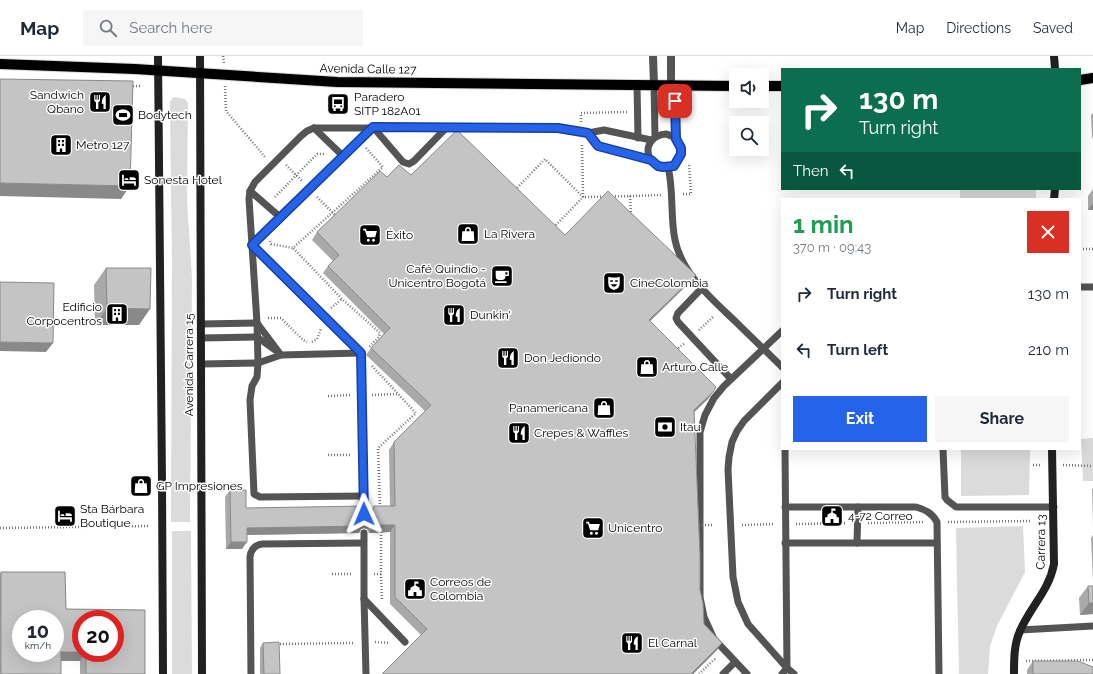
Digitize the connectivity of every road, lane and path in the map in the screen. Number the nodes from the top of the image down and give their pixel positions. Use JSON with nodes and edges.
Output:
{"nodes":[{"id":1,"x":158,"y":56,"type":"edge"},
{"id":2,"x":200,"y":56,"type":"edge"},
{"id":3,"x":1054,"y":56,"type":"edge"},
{"id":4,"x":653,"y":60,"type":"edge"},
{"id":5,"x":671,"y":60,"type":"edge"},
{"id":6,"x":0,"y":64,"type":"edge"},
{"id":7,"x":1055,"y":68,"type":"edge"},
{"id":8,"x":158,"y":71,"type":"junction"},
{"id":9,"x":201,"y":74,"type":"junction"},
{"id":10,"x":1093,"y":78,"type":"edge"},
{"id":11,"x":1081,"y":80,"type":"edge"},
{"id":12,"x":637,"y":85,"type":"junction"},
{"id":13,"x":654,"y":85,"type":"junction"},
{"id":14,"x":673,"y":85,"type":"junction"},
{"id":15,"x":125,"y":86,"type":"edge"},
{"id":16,"x":141,"y":86,"type":"dead end"},
{"id":17,"x":729,"y":86,"type":"edge"},
{"id":18,"x":769,"y":86,"type":"edge"},
{"id":19,"x":781,"y":86,"type":"edge"},
{"id":20,"x":226,"y":111,"type":"dead end"},
{"id":21,"x":373,"y":127,"type":"junction"},
{"id":22,"x":447,"y":127,"type":"junction"},
{"id":23,"x":314,"y":128,"type":"junction"},
{"id":24,"x":588,"y":133,"type":"junction"},
{"id":25,"x":638,"y":138,"type":"junction"},
{"id":26,"x":653,"y":139,"type":"junction"},
{"id":27,"x":676,"y":139,"type":"junction"},
{"id":28,"x":343,"y":156,"type":"junction"},
{"id":29,"x":267,"y":159,"type":"dead end"},
{"id":30,"x":651,"y":160,"type":"junction"},
{"id":31,"x":668,"y":167,"type":"junction"},
{"id":32,"x":250,"y":191,"type":"junction"},
{"id":33,"x":511,"y":194,"type":"edge"},
{"id":34,"x":672,"y":194,"type":"junction"},
{"id":35,"x":630,"y":196,"type":"dead end"},
{"id":36,"x":280,"y":217,"type":"junction"},
{"id":37,"x":550,"y":232,"type":"edge"},
{"id":38,"x":252,"y":245,"type":"junction"},
{"id":39,"x":1081,"y":249,"type":"edge"},
{"id":40,"x":1093,"y":249,"type":"edge"},
{"id":41,"x":1081,"y":287,"type":"edge"},
{"id":42,"x":1093,"y":287,"type":"edge"},
{"id":43,"x":702,"y":288,"type":"junction"},
{"id":44,"x":342,"y":299,"type":"dead end"},
{"id":45,"x":326,"y":319,"type":"junction"},
{"id":46,"x":257,"y":321,"type":"junction"},
{"id":47,"x":201,"y":324,"type":"junction"},
{"id":48,"x":781,"y":332,"type":"edge"},
{"id":49,"x":257,"y":337,"type":"junction"},
{"id":50,"x":201,"y":338,"type":"junction"},
{"id":51,"x":762,"y":348,"type":"junction"},
{"id":52,"x":361,"y":353,"type":"junction"},
{"id":53,"x":281,"y":354,"type":"junction"},
{"id":54,"x":258,"y":363,"type":"junction"},
{"id":55,"x":201,"y":364,"type":"junction"},
{"id":56,"x":781,"y":366,"type":"edge"},
{"id":57,"x":731,"y":379,"type":"junction"},
{"id":58,"x":781,"y":384,"type":"edge"},
{"id":59,"x":785,"y":450,"type":"edge"},
{"id":60,"x":943,"y":450,"type":"edge"},
{"id":61,"x":1052,"y":450,"type":"edge"},
{"id":62,"x":364,"y":496,"type":"junction"},
{"id":63,"x":785,"y":507,"type":"junction"},
{"id":64,"x":858,"y":507,"type":"junction"},
{"id":65,"x":1054,"y":507,"type":"junction"},
{"id":66,"x":364,"y":514,"type":"edge"},
{"id":67,"x":1032,"y":521,"type":"dead end"},
{"id":68,"x":937,"y":522,"type":"junction"},
{"id":69,"x":857,"y":523,"type":"junction"},
{"id":70,"x":742,"y":524,"type":"dead end"},
{"id":71,"x":776,"y":524,"type":"dead end"},
{"id":72,"x":786,"y":524,"type":"junction"},
{"id":73,"x":714,"y":525,"type":"dead end"},
{"id":74,"x":150,"y":526,"type":"dead end"},
{"id":75,"x":693,"y":526,"type":"edge"},
{"id":76,"x":0,"y":528,"type":"edge"},
{"id":77,"x":364,"y":533,"type":"edge"},
{"id":78,"x":364,"y":543,"type":"junction"},
{"id":79,"x":785,"y":543,"type":"junction"},
{"id":80,"x":857,"y":543,"type":"junction"},
{"id":81,"x":937,"y":543,"type":"junction"},
{"id":82,"x":364,"y":599,"type":"junction"},
{"id":83,"x":1093,"y":626,"type":"edge"},
{"id":84,"x":1020,"y":630,"type":"junction"},
{"id":85,"x":406,"y":642,"type":"dead end"},
{"id":86,"x":365,"y":643,"type":"junction"},
{"id":87,"x":272,"y":644,"type":"edge"},
{"id":88,"x":395,"y":647,"type":"dead end"},
{"id":89,"x":724,"y":650,"type":"junction"},
{"id":90,"x":1093,"y":660,"type":"edge"},
{"id":91,"x":1024,"y":661,"type":"dead end"},
{"id":92,"x":735,"y":662,"type":"junction"},
{"id":93,"x":787,"y":668,"type":"junction"},
{"id":94,"x":163,"y":674,"type":"edge"},
{"id":95,"x":202,"y":674,"type":"edge"},
{"id":96,"x":251,"y":674,"type":"edge"},
{"id":97,"x":366,"y":674,"type":"edge"},
{"id":98,"x":699,"y":674,"type":"edge"},
{"id":99,"x":723,"y":674,"type":"edge"},
{"id":100,"x":747,"y":674,"type":"edge"},
{"id":101,"x":782,"y":674,"type":"edge"},
{"id":102,"x":794,"y":674,"type":"edge"},
{"id":103,"x":940,"y":674,"type":"edge"},
{"id":104,"x":1014,"y":674,"type":"edge"}],
"edges":[{"from":1,"to":8,"type":"main road"},
{"from":2,"to":9,"type":"main road","name":"Avenida Carrera 15"},
{"from":3,"to":7,"type":"main road"},
{"from":4,"to":13,"type":"street"},
{"from":5,"to":14,"type":"street"},
{"from":6,"to":8,"type":"main road","name":"Avenida Calle 127"},
{"from":8,"to":9,"type":"main road","name":"Avenida Calle 127"},
{"from":8,"to":94,"type":"main road"},
{"from":9,"to":12,"type":"main road","name":"Avenida Calle 127"},
{"from":9,"to":47,"type":"main road","name":"Avenida Carrera 15"},
{"from":10,"to":11,"type":"main road"},
{"from":12,"to":13,"type":"main road","name":"Avenida Calle 127"},
{"from":12,"to":25,"type":"lane"},
{"from":13,"to":14,"type":"main road","name":"Avenida Calle 127"},
{"from":13,"to":26,"type":"lane"},
{"from":14,"to":17,"type":"main road","name":"Avenida Calle 127"},
{"from":14,"to":27,"type":"lane"},
{"from":15,"to":16,"type":"path"},
{"from":18,"to":19,"type":"main road"},
{"from":20,"to":29,"type":"path"},
{"from":21,"to":22,"type":"lane"},
{"from":21,"to":22,"type":"lane"},
{"from":21,"to":23,"type":"lane"},
{"from":21,"to":28,"type":"lane"},
{"from":22,"to":24,"type":"lane"},
{"from":23,"to":28,"type":"lane"},
{"from":23,"to":32,"type":"lane"},
{"from":24,"to":25,"type":"lane"},
{"from":24,"to":30,"type":"lane"},
{"from":25,"to":26,"type":"lane"},
{"from":26,"to":27,"type":"lane"},
{"from":26,"to":30,"type":"lane"},
{"from":27,"to":31,"type":"lane"},
{"from":28,"to":36,"type":"lane"},
{"from":30,"to":31,"type":"lane"},
{"from":31,"to":34,"type":"lane"},
{"from":32,"to":36,"type":"lane"},
{"from":32,"to":38,"type":"lane"},
{"from":33,"to":37,"type":"path"},
{"from":34,"to":35,"type":"path"},
{"from":34,"to":43,"type":"lane"},
{"from":36,"to":38,"type":"lane"},
{"from":38,"to":45,"type":"lane"},
{"from":38,"to":46,"type":"lane"},
{"from":39,"to":40,"type":"path"},
{"from":41,"to":42,"type":"lane"},
{"from":43,"to":51,"type":"lane"},
{"from":43,"to":57,"type":"lane"},
{"from":44,"to":45,"type":"path"},
{"from":45,"to":46,"type":"path"},
{"from":45,"to":52,"type":"lane"},
{"from":46,"to":47,"type":"lane"},
{"from":46,"to":49,"type":"lane"},
{"from":46,"to":53,"type":"lane"},
{"from":47,"to":50,"type":"main road","name":"Avenida Carrera 15"},
{"from":48,"to":51,"type":"lane"},
{"from":49,"to":50,"type":"lane"},
{"from":49,"to":53,"type":"lane"},
{"from":49,"to":54,"type":"lane"},
{"from":50,"to":55,"type":"main road","name":"Avenida Carrera 15"},
{"from":51,"to":56,"type":"lane"},
{"from":51,"to":57,"type":"lane"},
{"from":52,"to":53,"type":"lane"},
{"from":52,"to":62,"type":"lane"},
{"from":53,"to":54,"type":"lane"},
{"from":54,"to":55,"type":"lane"},
{"from":54,"to":62,"type":"lane"},
{"from":55,"to":95,"type":"main road","name":"Avenida Carrera 15"},
{"from":57,"to":89,"type":"lane"},
{"from":58,"to":93,"type":"lane"},
{"from":59,"to":63,"type":"lane"},
{"from":60,"to":65,"type":"lane"},
{"from":61,"to":65,"type":"main road","name":"Carrera 13"},
{"from":62,"to":66,"type":"lane"},
{"from":63,"to":64,"type":"lane"},
{"from":63,"to":72,"type":"lane"},
{"from":64,"to":68,"type":"lane"},
{"from":64,"to":69,"type":"lane"},
{"from":65,"to":84,"type":"main road","name":"Carrera 13"},
{"from":67,"to":68,"type":"path"},
{"from":68,"to":69,"type":"path"},
{"from":68,"to":81,"type":"lane"},
{"from":69,"to":72,"type":"path"},
{"from":69,"to":80,"type":"lane"},
{"from":70,"to":71,"type":"path"},
{"from":72,"to":79,"type":"lane"},
{"from":73,"to":75,"type":"path","bridge":true},
{"from":74,"to":76,"type":"path"},
{"from":77,"to":78,"type":"lane"},
{"from":78,"to":82,"type":"lane"},
{"from":78,"to":96,"type":"lane"},
{"from":79,"to":80,"type":"lane"},
{"from":79,"to":93,"type":"lane"},
{"from":80,"to":81,"type":"lane"},
{"from":81,"to":103,"type":"lane"},
{"from":82,"to":85,"type":"lane"},
{"from":82,"to":86,"type":"lane"},
{"from":83,"to":84,"type":"lane"},
{"from":84,"to":104,"type":"main road","name":"Carrera 13"},
{"from":86,"to":87,"type":"path"},
{"from":86,"to":88,"type":"path"},
{"from":86,"to":97,"type":"lane"},
{"from":89,"to":92,"type":"lane"},
{"from":89,"to":98,"type":"path"},
{"from":90,"to":91,"type":"path"},
{"from":92,"to":99,"type":"lane"},
{"from":92,"to":100,"type":"lane"},
{"from":93,"to":101,"type":"lane"},
{"from":93,"to":102,"type":"lane"}]}
